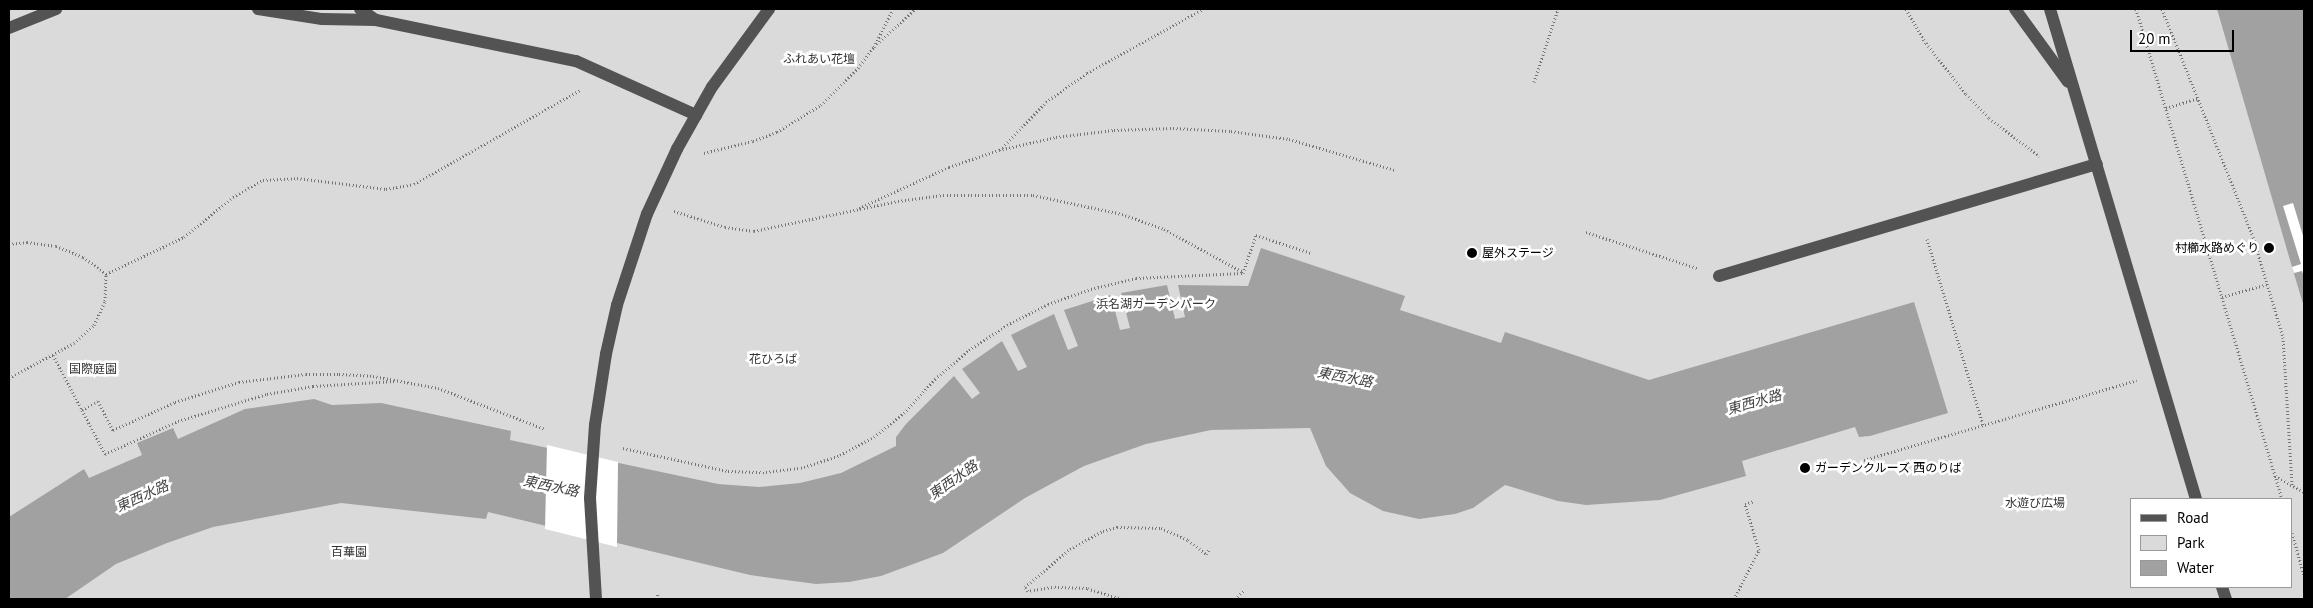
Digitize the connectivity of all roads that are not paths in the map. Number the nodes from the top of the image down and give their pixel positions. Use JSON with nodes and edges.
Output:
{"nodes":[{"id":1,"x":56,"y":9,"type":"edge"},
{"id":2,"x":258,"y":9,"type":"edge"},
{"id":3,"x":360,"y":9,"type":"edge"},
{"id":4,"x":769,"y":9,"type":"edge"},
{"id":5,"x":2015,"y":9,"type":"edge"},
{"id":6,"x":2050,"y":9,"type":"edge"},
{"id":7,"x":376,"y":20,"type":"junction"},
{"id":8,"x":9,"y":28,"type":"edge"},
{"id":9,"x":2076,"y":95,"type":"junction"},
{"id":10,"x":696,"y":115,"type":"junction"},
{"id":11,"x":2097,"y":164,"type":"junction"},
{"id":12,"x":1719,"y":276,"type":"road end"},
{"id":13,"x":2196,"y":498,"type":"edge"},
{"id":14,"x":596,"y":599,"type":"edge"}],
"edges":[{"from":1,"to":8,"type":"lane"},
{"from":2,"to":7,"type":"lane"},
{"from":3,"to":7,"type":"lane"},
{"from":4,"to":10,"type":"lane"},
{"from":5,"to":9,"type":"lane"},
{"from":6,"to":9,"type":"lane"},
{"from":7,"to":10,"type":"lane"},
{"from":9,"to":11,"type":"lane"},
{"from":10,"to":14,"type":"lane","bridge":true},
{"from":11,"to":12,"type":"lane"},
{"from":11,"to":13,"type":"lane"}]}
